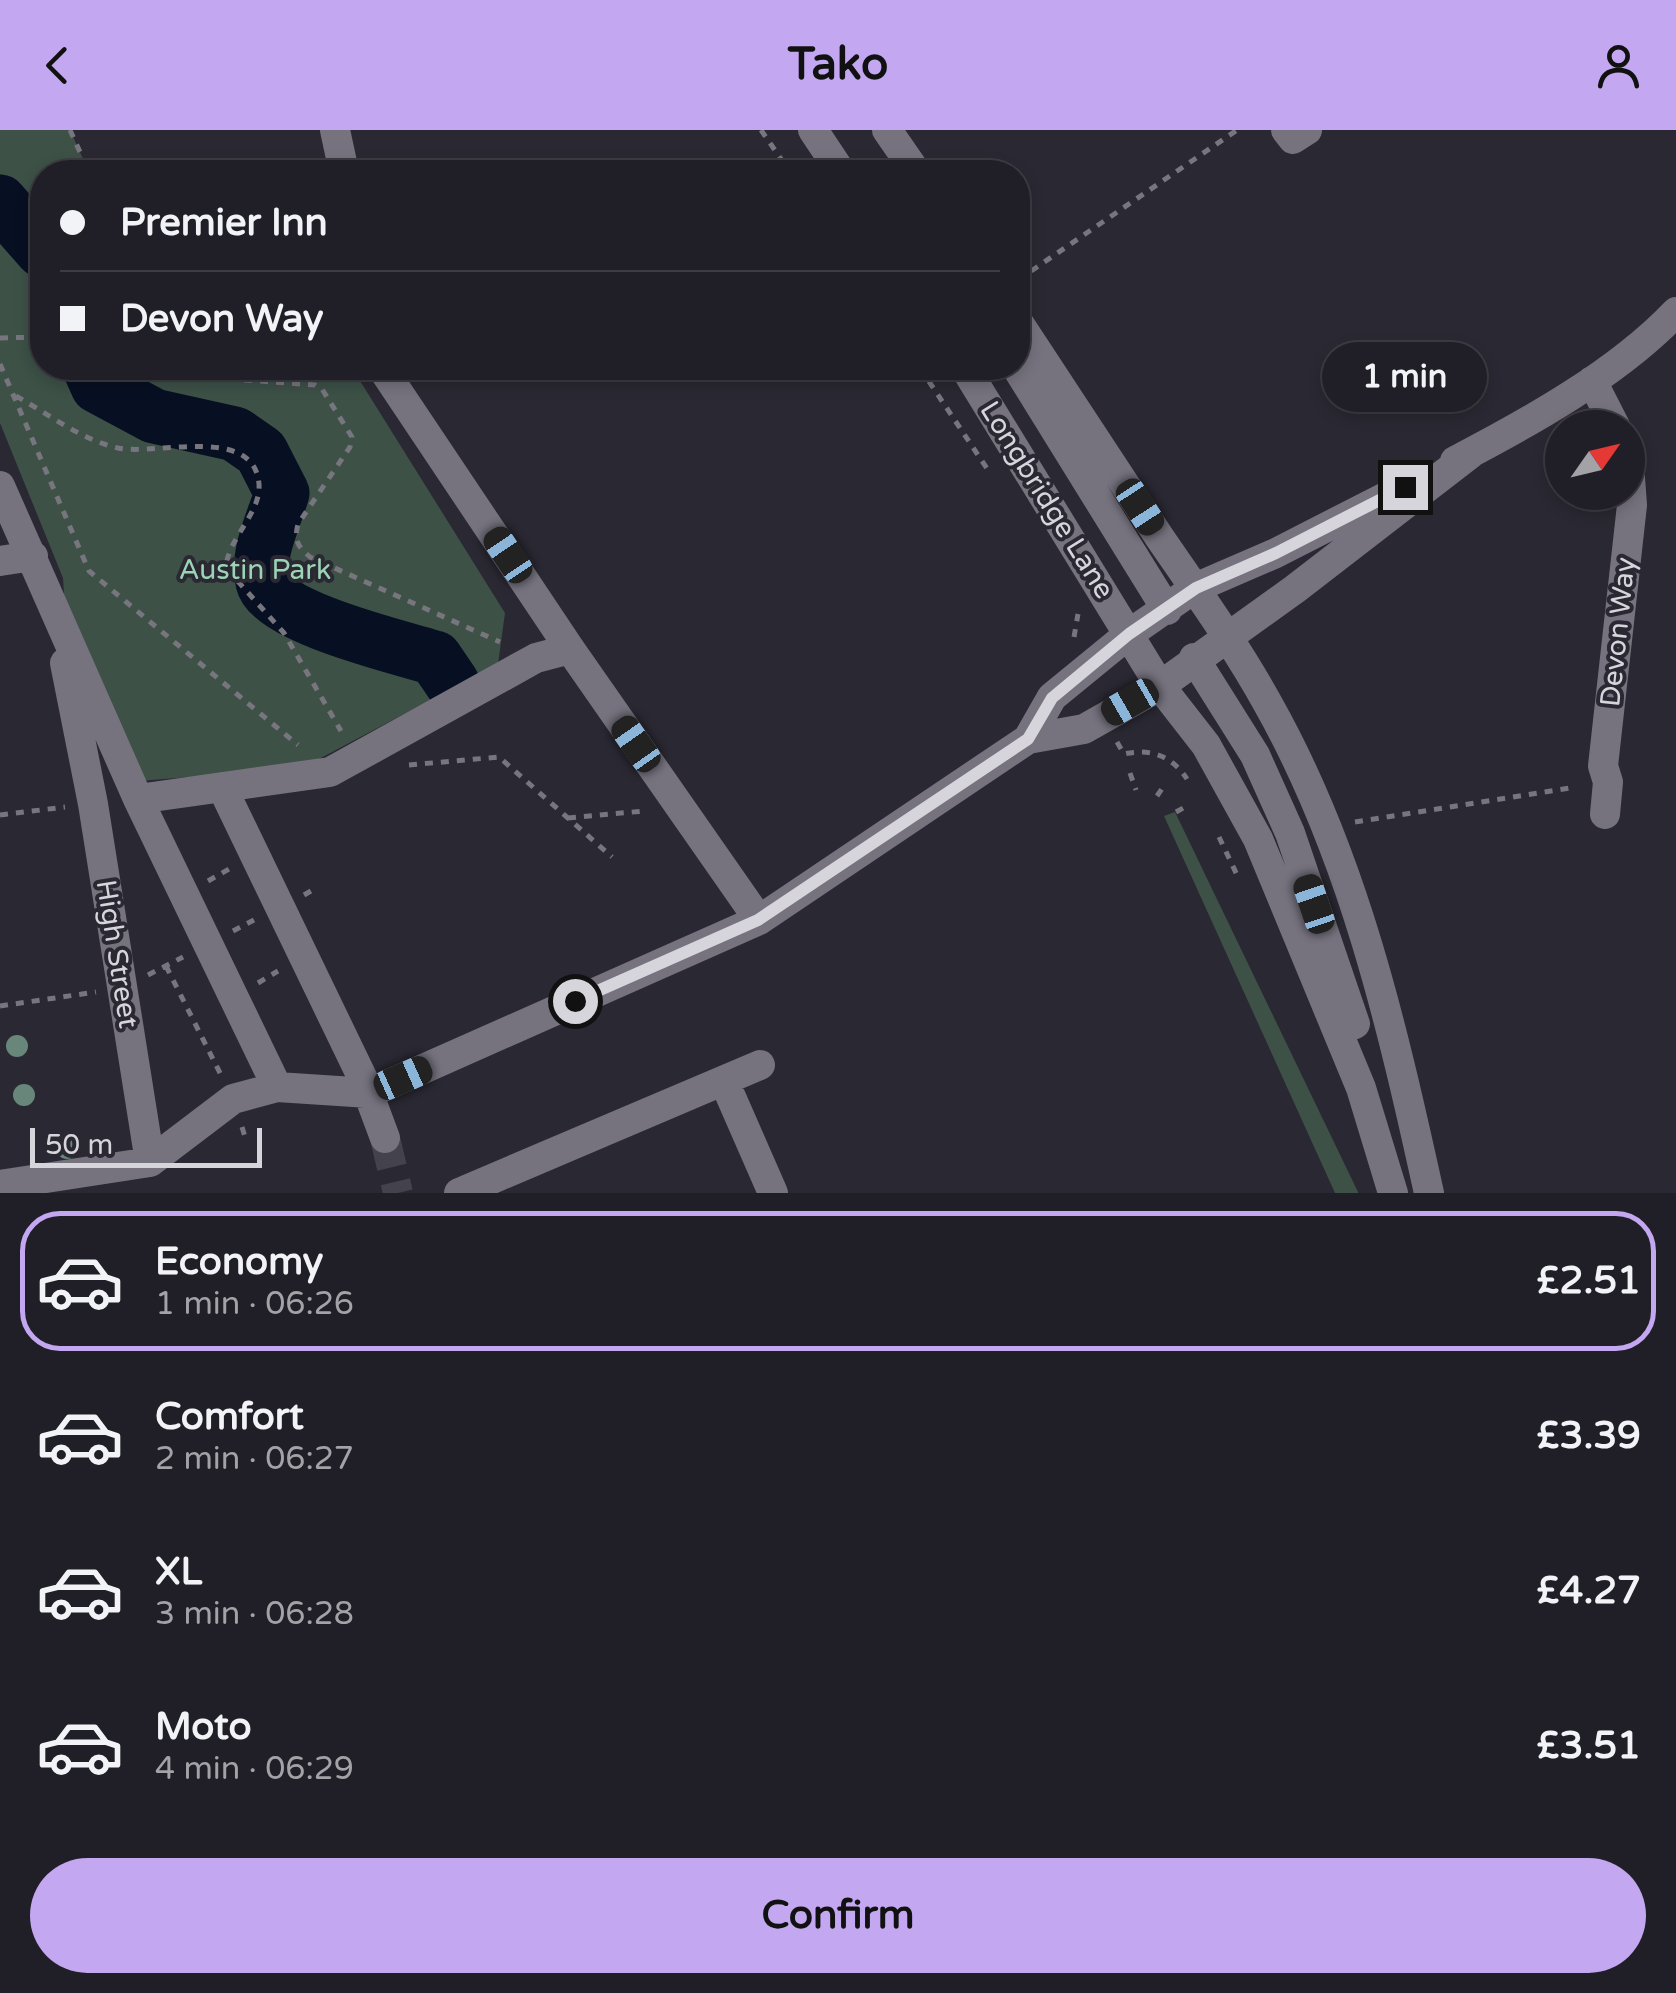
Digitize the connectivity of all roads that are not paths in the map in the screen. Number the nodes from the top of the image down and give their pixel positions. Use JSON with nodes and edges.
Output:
{"nodes":[{"id":1,"x":335,"y":130,"type":"edge"},
{"id":2,"x":813,"y":130,"type":"edge"},
{"id":3,"x":829,"y":130,"type":"edge"},
{"id":4,"x":868,"y":130,"type":"edge"},
{"id":5,"x":887,"y":130,"type":"edge"},
{"id":6,"x":1286,"y":130,"type":"edge"},
{"id":7,"x":1307,"y":130,"type":"edge"},
{"id":8,"x":341,"y":160,"type":"edge"},
{"id":9,"x":833,"y":160,"type":"edge"},
{"id":10,"x":845,"y":160,"type":"edge"},
{"id":11,"x":887,"y":160,"type":"edge"},
{"id":12,"x":908,"y":160,"type":"edge"},
{"id":13,"x":1676,"y":312,"type":"edge"},
{"id":14,"x":1030,"y":340,"type":"edge"},
{"id":15,"x":390,"y":380,"type":"edge"},
{"id":16,"x":972,"y":380,"type":"edge"},
{"id":17,"x":1024,"y":380,"type":"edge"},
{"id":18,"x":1592,"y":381,"type":"junction"},
{"id":19,"x":1607,"y":410,"type":"edge"},
{"id":20,"x":1470,"y":454,"type":"junction"},
{"id":21,"x":0,"y":486,"type":"edge"},
{"id":22,"x":1631,"y":510,"type":"edge"},
{"id":23,"x":34,"y":556,"type":"junction"},
{"id":24,"x":0,"y":561,"type":"edge"},
{"id":25,"x":1196,"y":588,"type":"junction"},
{"id":26,"x":52,"y":599,"type":"junction"},
{"id":27,"x":1168,"y":610,"type":"junction"},
{"id":28,"x":1129,"y":634,"type":"junction"},
{"id":29,"x":1226,"y":637,"type":"junction"},
{"id":30,"x":570,"y":649,"type":"junction"},
{"id":31,"x":1194,"y":658,"type":"junction"},
{"id":32,"x":1160,"y":686,"type":"junction"},
{"id":33,"x":1028,"y":739,"type":"junction"},
{"id":34,"x":222,"y":787,"type":"junction"},
{"id":35,"x":138,"y":799,"type":"junction"},
{"id":36,"x":1606,"y":814,"type":"dead end"},
{"id":37,"x":758,"y":920,"type":"junction"},
{"id":38,"x":760,"y":1064,"type":"dead end"},
{"id":39,"x":724,"y":1081,"type":"junction"},
{"id":40,"x":277,"y":1088,"type":"junction"},
{"id":41,"x":369,"y":1093,"type":"junction"},
{"id":42,"x":385,"y":1138,"type":"tunnel mouth"},
{"id":43,"x":150,"y":1162,"type":"junction"},
{"id":44,"x":1390,"y":1181,"type":"edge"},
{"id":45,"x":0,"y":1184,"type":"edge"},
{"id":46,"x":459,"y":1193,"type":"edge"},
{"id":47,"x":773,"y":1193,"type":"edge"},
{"id":48,"x":1429,"y":1193,"type":"edge"}],
"edges":[{"from":1,"to":8,"type":"street"},
{"from":2,"to":9,"type":"street"},
{"from":3,"to":10,"type":"street"},
{"from":4,"to":11,"type":"street"},
{"from":5,"to":12,"type":"street"},
{"from":6,"to":7,"type":"street"},
{"from":13,"to":18,"type":"street"},
{"from":14,"to":25,"type":"street"},
{"from":15,"to":30,"type":"street"},
{"from":16,"to":28,"type":"street","name":"Longbridge Lane"},
{"from":17,"to":27,"type":"street","name":"Longbridge Lane"},
{"from":18,"to":19,"type":"street"},
{"from":18,"to":20,"type":"street"},
{"from":20,"to":25,"type":"street"},
{"from":20,"to":29,"type":"street"},
{"from":21,"to":23,"type":"street","name":"High Street"},
{"from":22,"to":36,"type":"street","name":"Devon Way"},
{"from":23,"to":24,"type":"street"},
{"from":23,"to":26,"type":"street","name":"High Street"},
{"from":25,"to":27,"type":"street"},
{"from":25,"to":29,"type":"street"},
{"from":25,"to":31,"type":"street"},
{"from":26,"to":35,"type":"street","name":"High Street"},
{"from":26,"to":43,"type":"street","name":"High Street"},
{"from":27,"to":28,"type":"street"},
{"from":27,"to":32,"type":"street"},
{"from":28,"to":32,"type":"street","name":"Longbridge Lane"},
{"from":28,"to":33,"type":"street"},
{"from":29,"to":31,"type":"street"},
{"from":29,"to":48,"type":"street"},
{"from":30,"to":34,"type":"street"},
{"from":30,"to":37,"type":"street"},
{"from":31,"to":32,"type":"street"},
{"from":31,"to":44,"type":"street","name":"Longbridge Lane"},
{"from":32,"to":33,"type":"street"},
{"from":32,"to":44,"type":"street","name":"Longbridge Lane"},
{"from":33,"to":37,"type":"street"},
{"from":34,"to":35,"type":"street"},
{"from":34,"to":41,"type":"street"},
{"from":35,"to":40,"type":"street","name":"High Street"},
{"from":37,"to":41,"type":"street"},
{"from":38,"to":39,"type":"street"},
{"from":39,"to":46,"type":"street"},
{"from":39,"to":47,"type":"street"},
{"from":40,"to":41,"type":"street"},
{"from":40,"to":43,"type":"street"},
{"from":41,"to":42,"type":"street"},
{"from":43,"to":45,"type":"street"}]}
